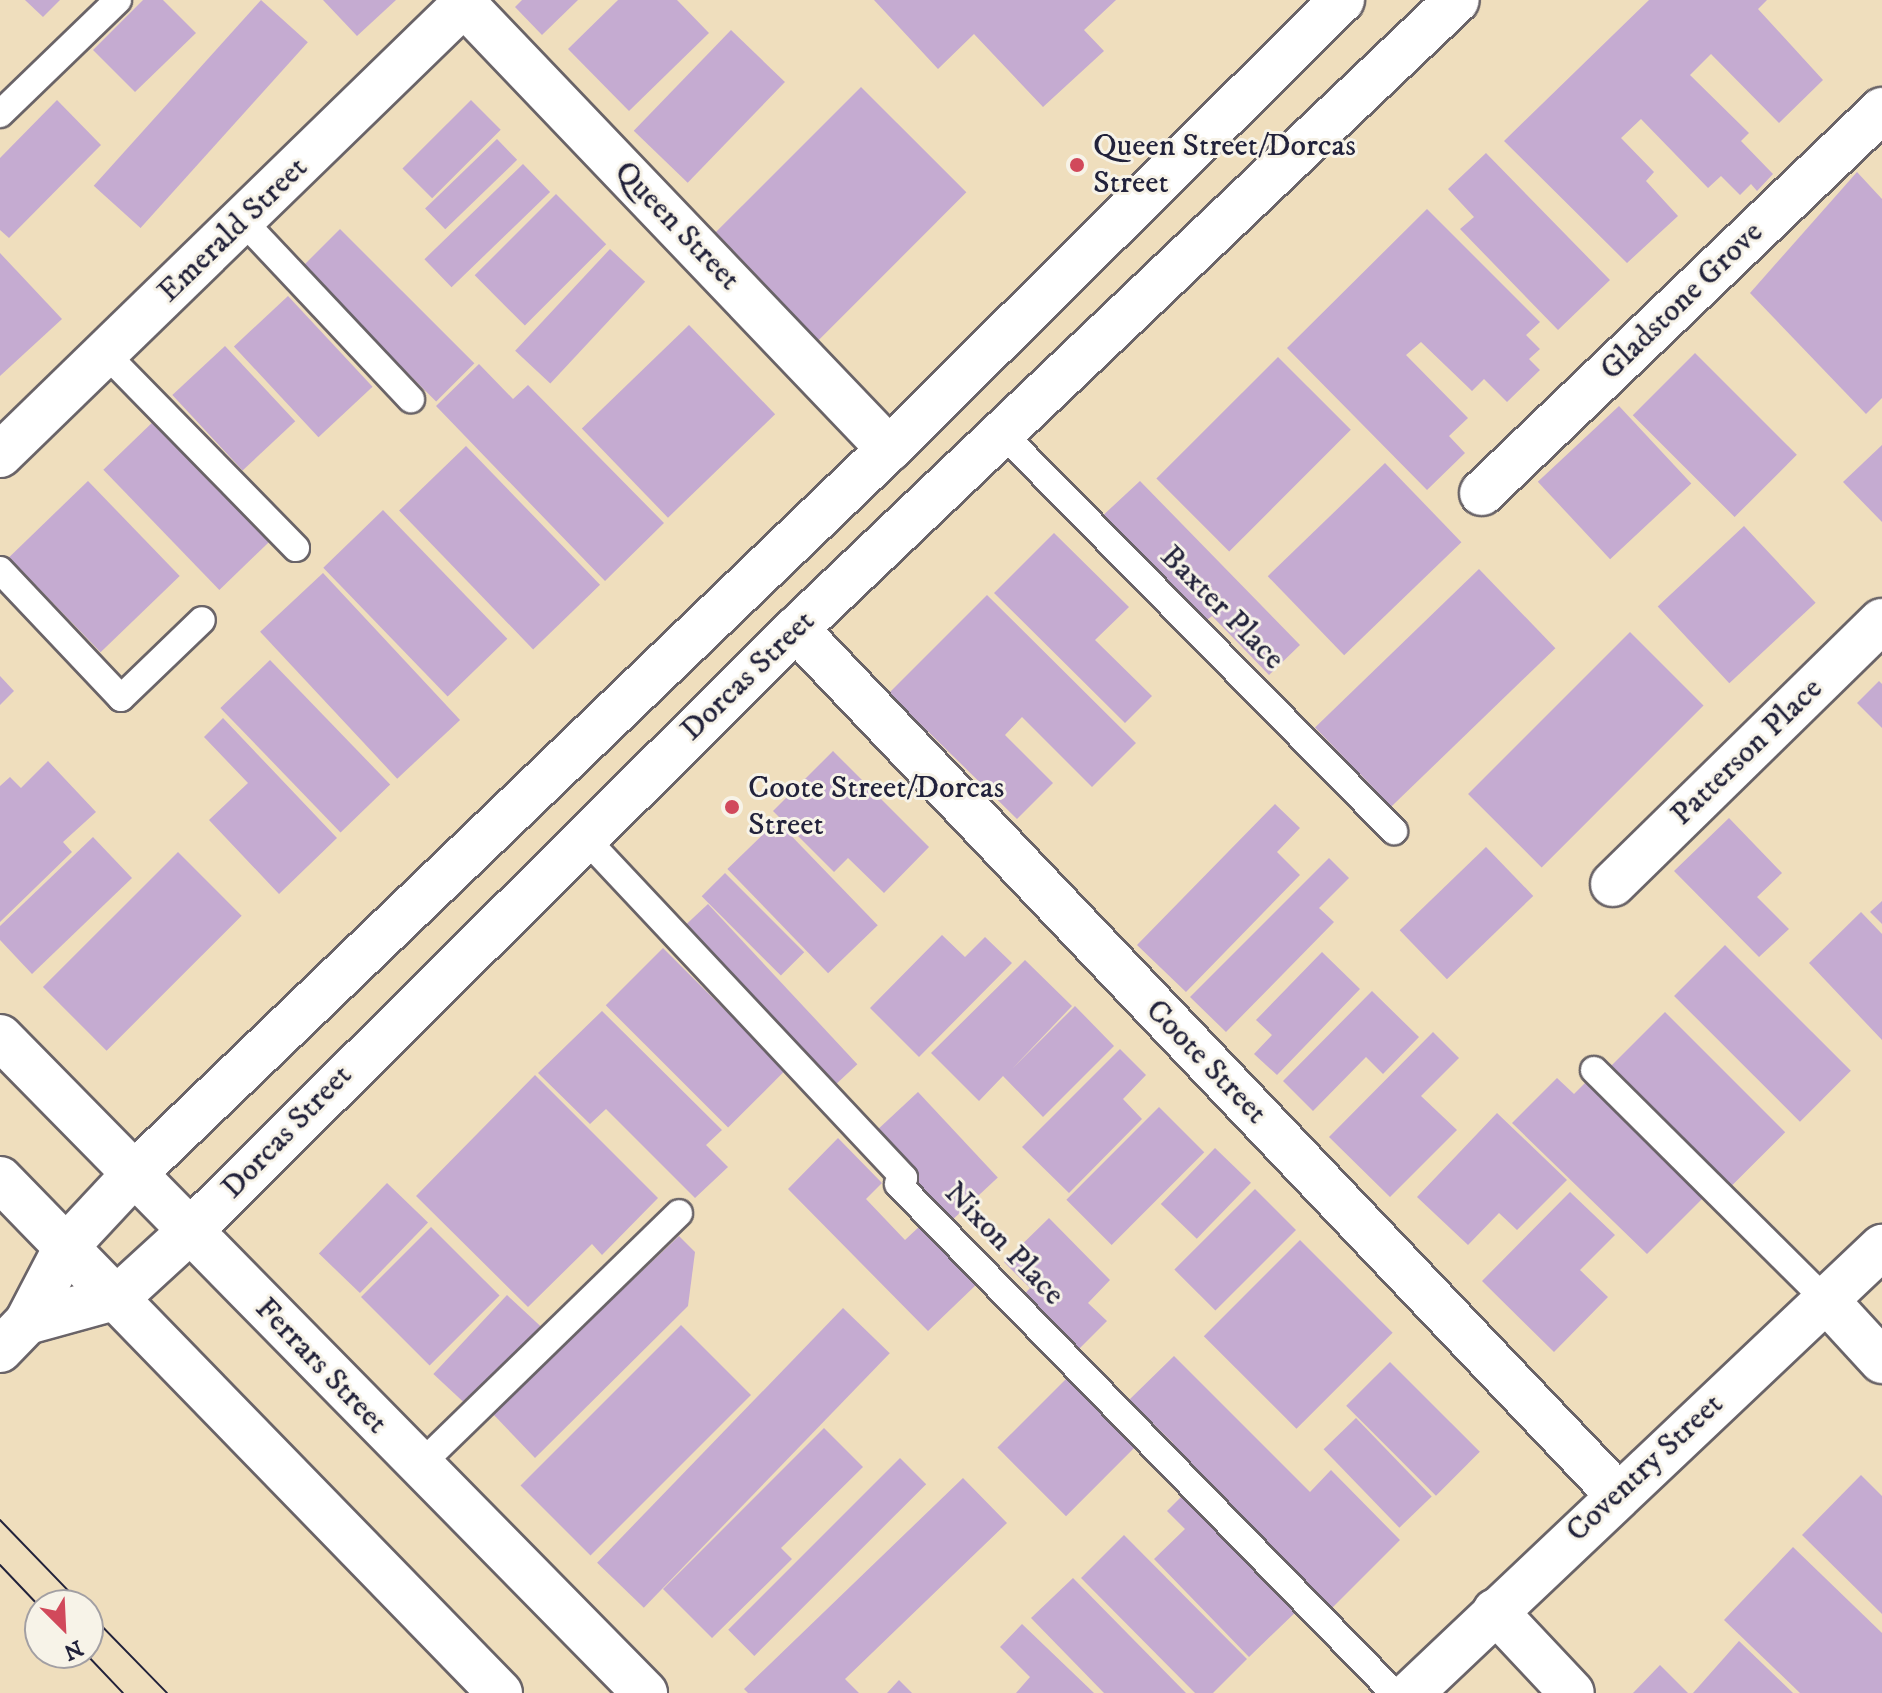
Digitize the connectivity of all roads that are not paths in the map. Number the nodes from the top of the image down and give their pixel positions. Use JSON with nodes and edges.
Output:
{"nodes":[{"id":1,"x":118,"y":0,"type":"edge"},
{"id":2,"x":1342,"y":0,"type":"edge"},
{"id":3,"x":1457,"y":0,"type":"edge"},
{"id":4,"x":464,"y":4,"type":"joint"},
{"id":5,"x":1882,"y":110,"type":"edge"},
{"id":6,"x":0,"y":114,"type":"edge"},
{"id":7,"x":243,"y":221,"type":"junction"},
{"id":8,"x":105,"y":353,"type":"junction"},
{"id":9,"x":411,"y":399,"type":"dead end"},
{"id":10,"x":1002,"y":433,"type":"junction"},
{"id":11,"x":889,"y":449,"type":"junction"},
{"id":12,"x":0,"y":455,"type":"edge"},
{"id":13,"x":1482,"y":493,"type":"dead end"},
{"id":14,"x":296,"y":548,"type":"dead end"},
{"id":15,"x":0,"y":570,"type":"edge"},
{"id":16,"x":202,"y":620,"type":"dead end"},
{"id":17,"x":1882,"y":621,"type":"edge"},
{"id":18,"x":796,"y":629,"type":"junction"},
{"id":19,"x":1394,"y":831,"type":"dead end"},
{"id":20,"x":583,"y":836,"type":"junction"},
{"id":21,"x":1613,"y":884,"type":"dead end"},
{"id":22,"x":0,"y":1037,"type":"edge"},
{"id":23,"x":1594,"y":1070,"type":"dead end"},
{"id":24,"x":136,"y":1172,"type":"junction"},
{"id":25,"x":0,"y":1179,"type":"edge"},
{"id":26,"x":679,"y":1213,"type":"dead end"},
{"id":27,"x":191,"y":1230,"type":"junction"},
{"id":28,"x":66,"y":1247,"type":"junction"},
{"id":29,"x":1882,"y":1247,"type":"edge"},
{"id":30,"x":118,"y":1297,"type":"junction"},
{"id":31,"x":1826,"y":1300,"type":"junction"},
{"id":32,"x":13,"y":1336,"type":"edge"},
{"id":33,"x":1882,"y":1361,"type":"edge"},
{"id":34,"x":418,"y":1467,"type":"junction"},
{"id":35,"x":1617,"y":1494,"type":"junction"},
{"id":36,"x":1495,"y":1611,"type":"junction"},
{"id":37,"x":500,"y":1693,"type":"edge"},
{"id":38,"x":645,"y":1693,"type":"edge"},
{"id":39,"x":1394,"y":1693,"type":"edge"},
{"id":40,"x":1411,"y":1693,"type":"edge"},
{"id":41,"x":1572,"y":1693,"type":"edge"}],
"edges":[{"from":1,"to":6,"type":"lane"},
{"from":2,"to":11,"type":"street","name":"Dorcas Street"},
{"from":3,"to":10,"type":"street","name":"Dorcas Street"},
{"from":4,"to":7,"type":"street","name":"Emerald Street"},
{"from":4,"to":11,"type":"street","name":"Queen Street"},
{"from":5,"to":13,"type":"street","name":"Gladstone Grove"},
{"from":7,"to":8,"type":"street","name":"Emerald Street"},
{"from":7,"to":9,"type":"lane"},
{"from":8,"to":12,"type":"street","name":"Emerald Street"},
{"from":8,"to":14,"type":"lane"},
{"from":10,"to":18,"type":"street","name":"Dorcas Street"},
{"from":10,"to":19,"type":"lane","name":"Baxter Place"},
{"from":11,"to":24,"type":"street","name":"Dorcas Street"},
{"from":15,"to":16,"type":"lane"},
{"from":17,"to":21,"type":"street","name":"Patterson Place"},
{"from":18,"to":20,"type":"street","name":"Dorcas Street"},
{"from":18,"to":35,"type":"street","name":"Coote Street"},
{"from":20,"to":27,"type":"street","name":"Dorcas Street"},
{"from":20,"to":39,"type":"lane","name":"Nixon Place"},
{"from":22,"to":24,"type":"street","name":"Ferrars Street"},
{"from":23,"to":31,"type":"lane"},
{"from":24,"to":27,"type":"street","name":"Ferrars Street"},
{"from":24,"to":28,"type":"street","name":"Dorcas Street"},
{"from":25,"to":28,"type":"street"},
{"from":26,"to":34,"type":"lane"},
{"from":27,"to":30,"type":"street","name":"Dorcas Street"},
{"from":27,"to":34,"type":"street","name":"Ferrars Street"},
{"from":28,"to":30,"type":"street"},
{"from":28,"to":32,"type":"street","name":"Dorcas Street"},
{"from":29,"to":31,"type":"street","name":"Coventry Street"},
{"from":30,"to":32,"type":"street","name":"Dorcas Street"},
{"from":30,"to":37,"type":"street"},
{"from":31,"to":33,"type":"street"},
{"from":31,"to":35,"type":"street","name":"Coventry Street"},
{"from":34,"to":38,"type":"street","name":"Ferrars Street"},
{"from":35,"to":36,"type":"street","name":"Coventry Street"},
{"from":36,"to":40,"type":"street","name":"Coventry Street"},
{"from":36,"to":41,"type":"street"}]}
